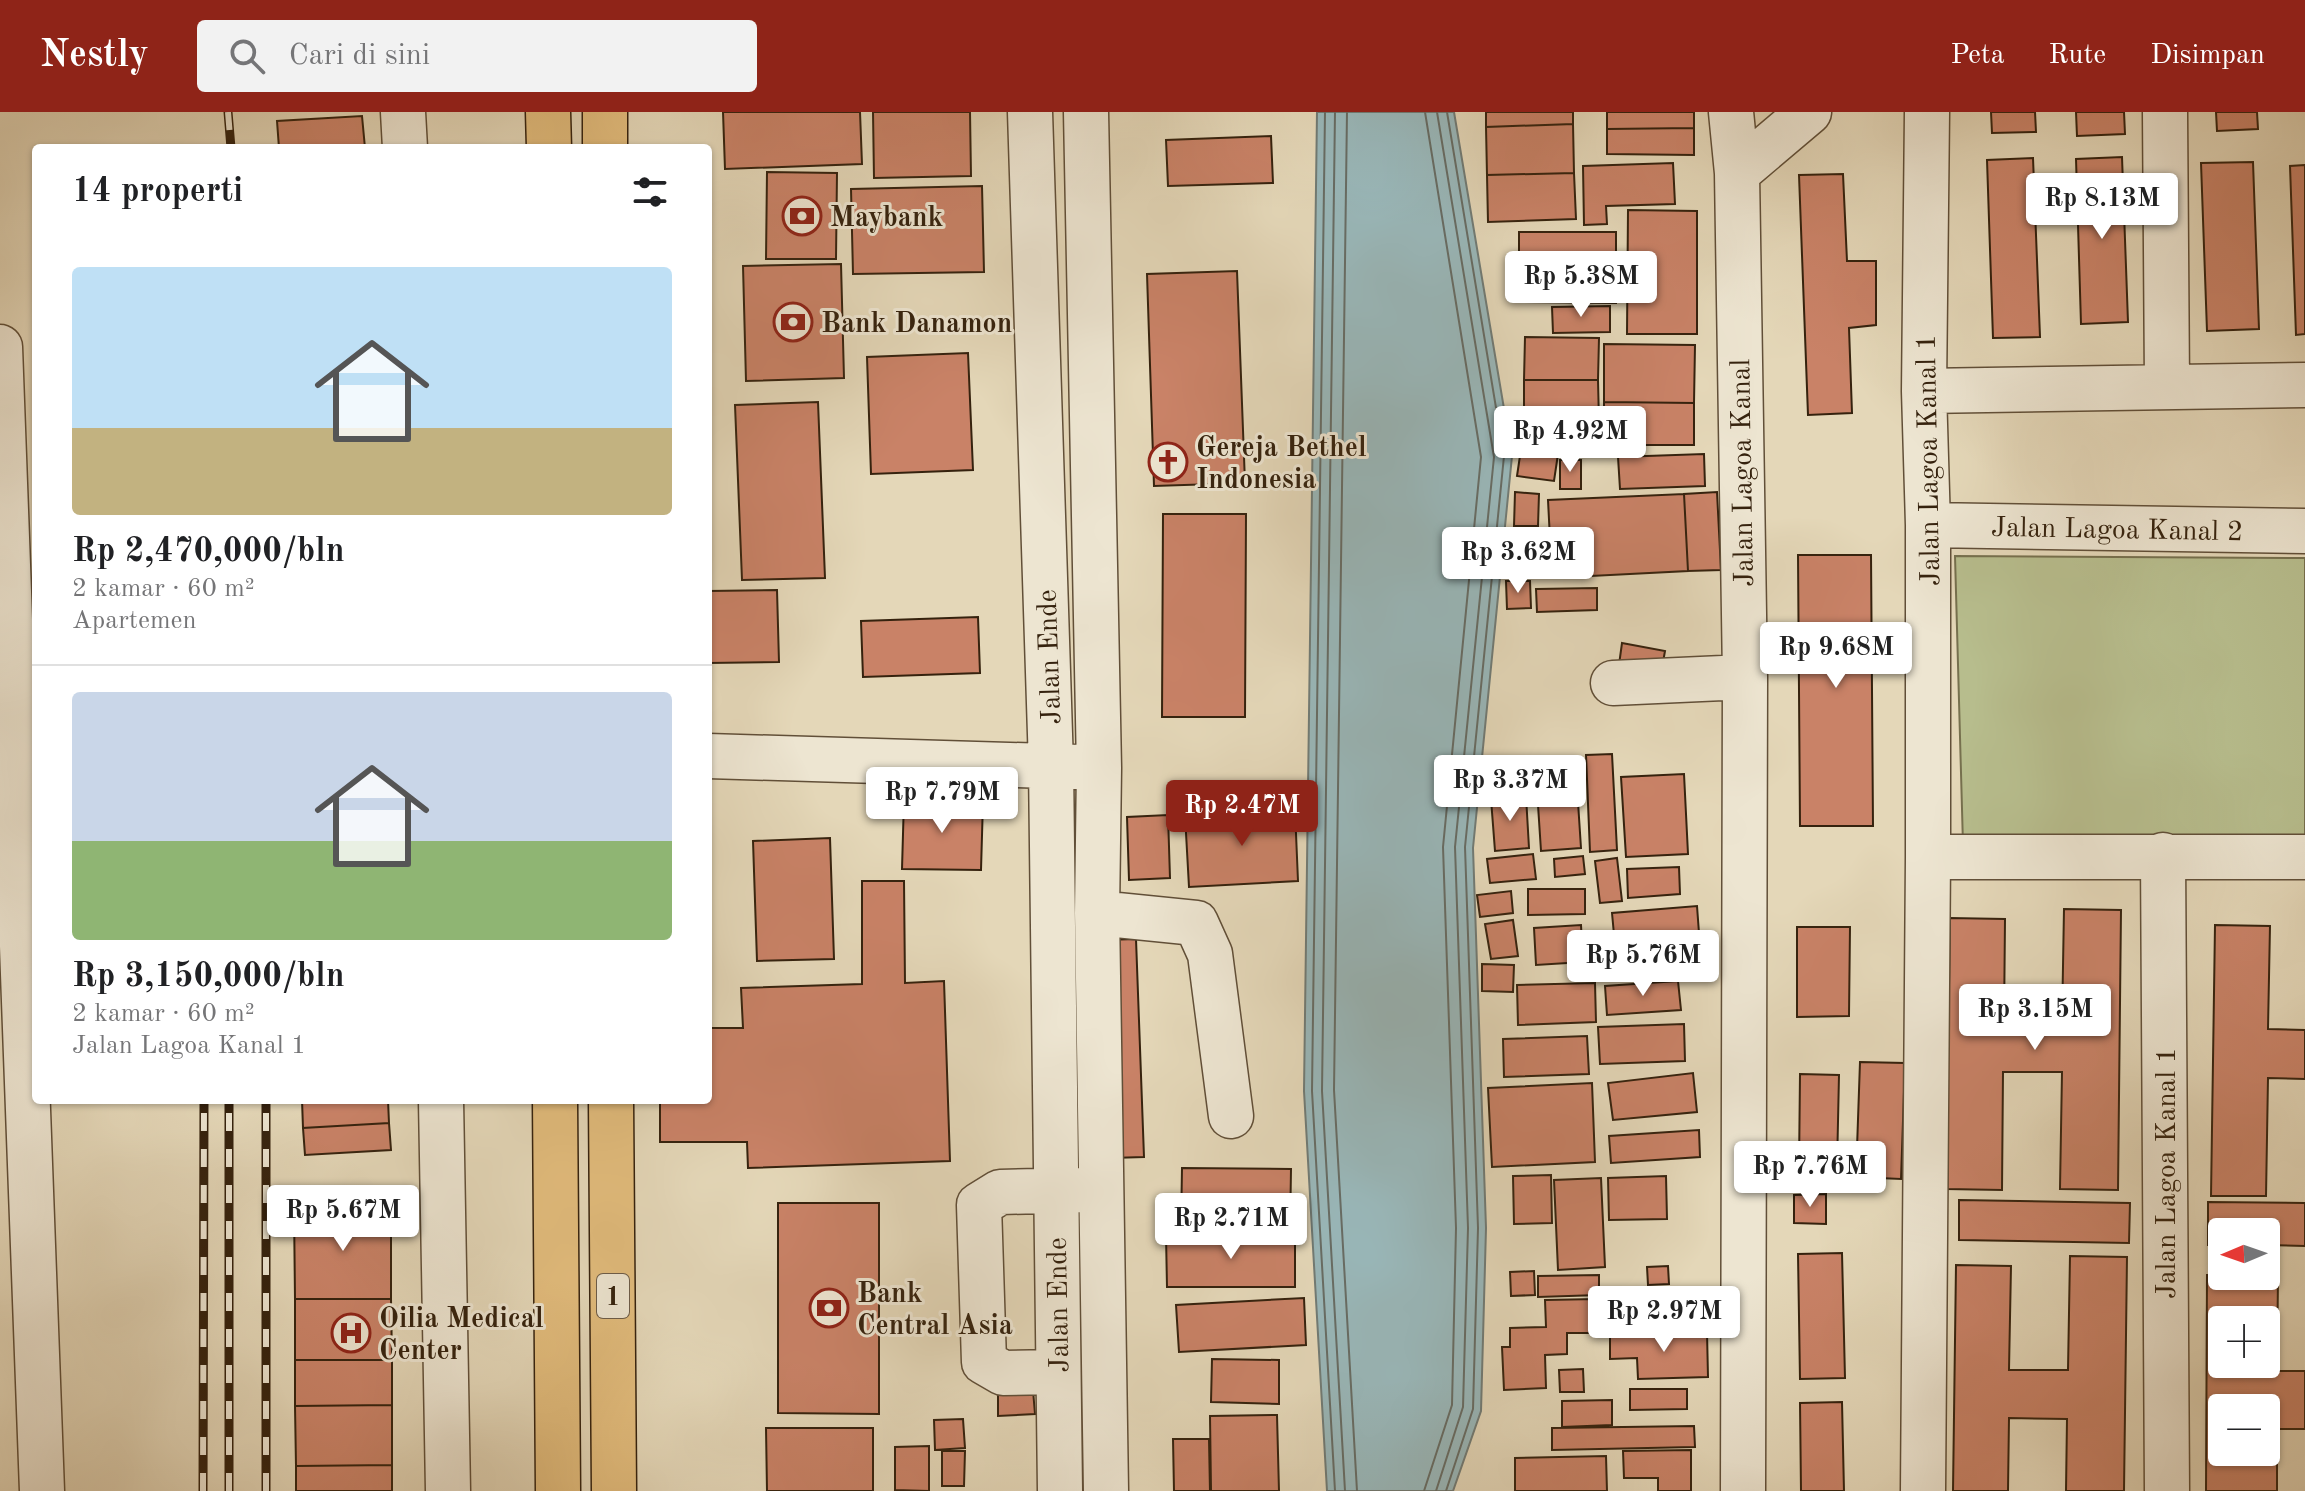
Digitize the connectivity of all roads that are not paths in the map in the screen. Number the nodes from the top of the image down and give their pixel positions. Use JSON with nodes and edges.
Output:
{"nodes":[{"id":1,"x":403,"y":112,"type":"edge"},
{"id":2,"x":548,"y":112,"type":"edge"},
{"id":3,"x":605,"y":112,"type":"edge"},
{"id":4,"x":1030,"y":112,"type":"edge"},
{"id":5,"x":1086,"y":112,"type":"edge"},
{"id":6,"x":1731,"y":112,"type":"edge"},
{"id":7,"x":1809,"y":112,"type":"edge"},
{"id":8,"x":1927,"y":112,"type":"edge"},
{"id":9,"x":2165,"y":112,"type":"edge"},
{"id":10,"x":405,"y":144,"type":"edge"},
{"id":11,"x":549,"y":144,"type":"edge"},
{"id":12,"x":605,"y":144,"type":"edge"},
{"id":13,"x":1737,"y":173,"type":"junction"},
{"id":14,"x":0,"y":347,"type":"edge"},
{"id":15,"x":2167,"y":385,"type":"junction"},
{"id":16,"x":2305,"y":385,"type":"edge"},
{"id":17,"x":1924,"y":391,"type":"junction"},
{"id":18,"x":1928,"y":525,"type":"junction"},
{"id":19,"x":2305,"y":531,"type":"edge"},
{"id":20,"x":1745,"y":677,"type":"junction"},
{"id":21,"x":1613,"y":683,"type":"dead end"},
{"id":22,"x":712,"y":756,"type":"edge"},
{"id":23,"x":1051,"y":765,"type":"junction"},
{"id":24,"x":1099,"y":768,"type":"junction"},
{"id":25,"x":2163,"y":855,"type":"junction"},
{"id":26,"x":1928,"y":857,"type":"junction"},
{"id":27,"x":2305,"y":857,"type":"edge"},
{"id":28,"x":1097,"y":913,"type":"junction"},
{"id":29,"x":441,"y":1104,"type":"edge"},
{"id":30,"x":555,"y":1104,"type":"edge"},
{"id":31,"x":611,"y":1104,"type":"edge"},
{"id":32,"x":1231,"y":1116,"type":"dead end"},
{"id":33,"x":1104,"y":1189,"type":"junction"},
{"id":34,"x":1055,"y":1191,"type":"junction"},
{"id":35,"x":1058,"y":1372,"type":"junction"},
{"id":36,"x":42,"y":1491,"type":"edge"},
{"id":37,"x":448,"y":1491,"type":"edge"},
{"id":38,"x":558,"y":1491,"type":"edge"},
{"id":39,"x":614,"y":1491,"type":"edge"},
{"id":40,"x":1060,"y":1491,"type":"edge"},
{"id":41,"x":1106,"y":1491,"type":"edge"},
{"id":42,"x":1743,"y":1491,"type":"edge"},
{"id":43,"x":1923,"y":1491,"type":"edge"},
{"id":44,"x":2167,"y":1491,"type":"edge"}],
"edges":[{"from":1,"to":10,"type":"street"},
{"from":2,"to":11,"type":"highway"},
{"from":3,"to":12,"type":"highway"},
{"from":4,"to":23,"type":"street","name":"Jalan Ende"},
{"from":5,"to":24,"type":"street","name":"Jalan Ende"},
{"from":6,"to":13,"type":"street","name":"Jalan Lagoa Kanal"},
{"from":7,"to":13,"type":"street"},
{"from":8,"to":17,"type":"street","name":"Jalan Lagoa Kanal 1"},
{"from":9,"to":15,"type":"street"},
{"from":13,"to":20,"type":"street","name":"Jalan Lagoa Kanal"},
{"from":14,"to":36,"type":"street"},
{"from":15,"to":16,"type":"street"},
{"from":15,"to":17,"type":"street"},
{"from":17,"to":18,"type":"street","name":"Jalan Lagoa Kanal 1"},
{"from":18,"to":19,"type":"street","name":"Jalan Lagoa Kanal 2"},
{"from":18,"to":26,"type":"street","name":"Jalan Lagoa Kanal 1"},
{"from":20,"to":21,"type":"street"},
{"from":20,"to":42,"type":"street","name":"Jalan Lagoa Kanal"},
{"from":22,"to":23,"type":"street"},
{"from":23,"to":24,"type":"street"},
{"from":23,"to":34,"type":"street","name":"Jalan Ende"},
{"from":24,"to":28,"type":"street","name":"Jalan Ende"},
{"from":25,"to":26,"type":"street"},
{"from":25,"to":27,"type":"street"},
{"from":25,"to":44,"type":"street","name":"Jalan Lagoa Kanal 1"},
{"from":26,"to":43,"type":"street","name":"Jalan Lagoa Kanal 1"},
{"from":28,"to":32,"type":"street"},
{"from":28,"to":33,"type":"street","name":"Jalan Ende"},
{"from":29,"to":37,"type":"street"},
{"from":30,"to":38,"type":"highway","number":"1"},
{"from":31,"to":39,"type":"highway","number":"1"},
{"from":33,"to":34,"type":"street"},
{"from":33,"to":41,"type":"street","name":"Jalan Ende"},
{"from":34,"to":35,"type":"street","name":"Jalan Ende"},
{"from":34,"to":35,"type":"street"},
{"from":35,"to":40,"type":"street","name":"Jalan Ende"}]}
